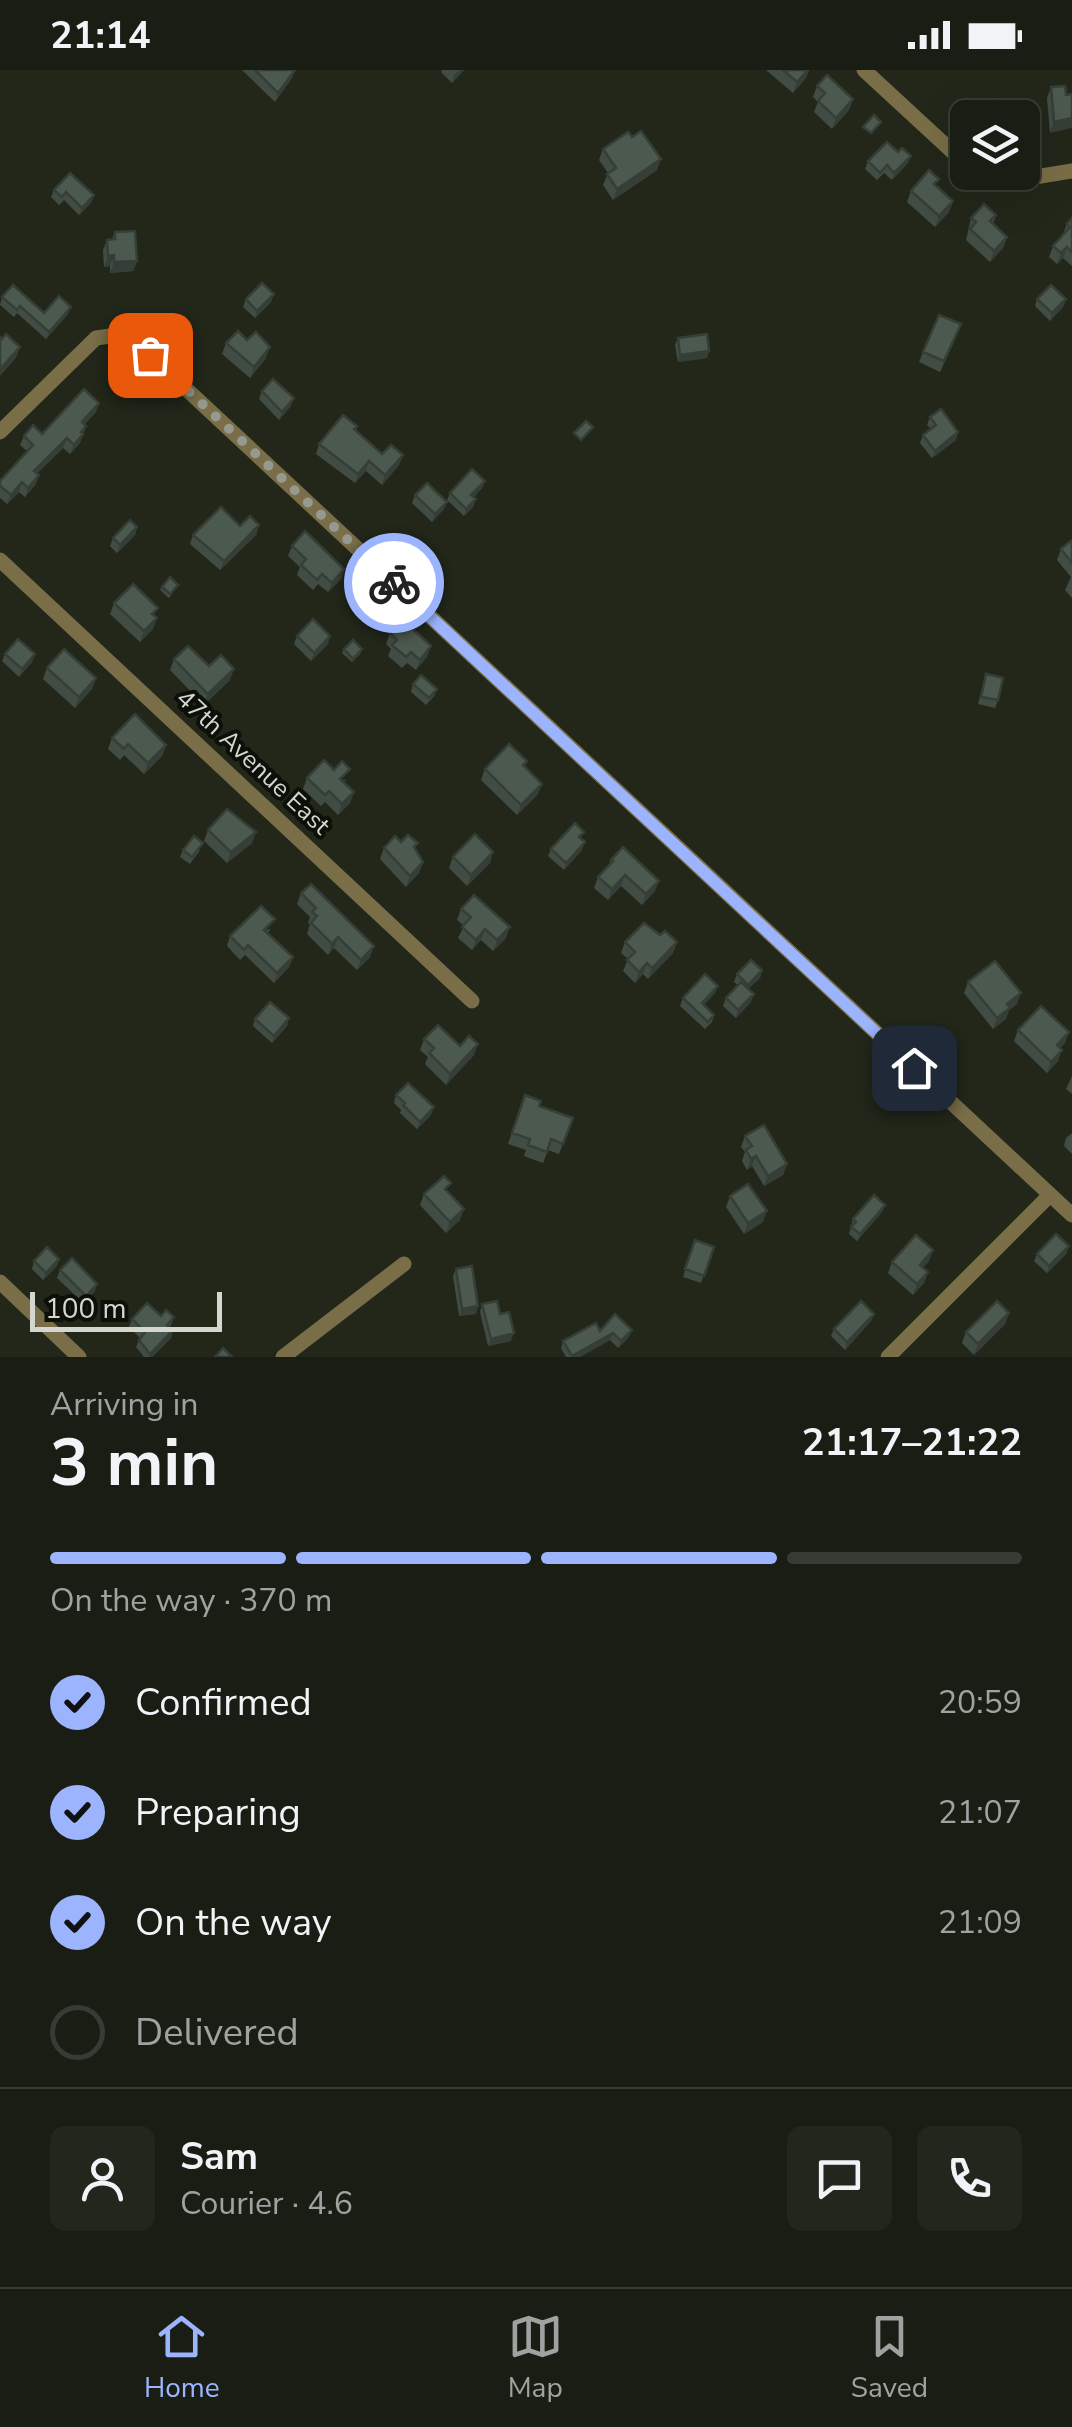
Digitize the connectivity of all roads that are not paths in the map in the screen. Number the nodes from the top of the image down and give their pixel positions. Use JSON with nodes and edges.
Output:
{"nodes":[{"id":1,"x":864,"y":70,"type":"edge"},
{"id":2,"x":950,"y":149,"type":"edge"},
{"id":3,"x":1072,"y":171,"type":"edge"},
{"id":4,"x":1040,"y":176,"type":"edge"},
{"id":5,"x":0,"y":432,"type":"edge"},
{"id":6,"x":0,"y":560,"type":"edge"},
{"id":7,"x":472,"y":1001,"type":"dead end"},
{"id":8,"x":1050,"y":1195,"type":"junction"},
{"id":9,"x":1072,"y":1216,"type":"edge"},
{"id":10,"x":404,"y":1264,"type":"dead end"},
{"id":11,"x":0,"y":1282,"type":"edge"},
{"id":12,"x":79,"y":1357,"type":"edge"},
{"id":13,"x":283,"y":1357,"type":"edge"},
{"id":14,"x":888,"y":1357,"type":"edge"}],
"edges":[{"from":1,"to":2,"type":"street"},
{"from":3,"to":4,"type":"street"},
{"from":5,"to":8,"type":"street"},
{"from":6,"to":7,"type":"street","name":"47th Avenue East"},
{"from":8,"to":9,"type":"street"},
{"from":8,"to":14,"type":"street"},
{"from":10,"to":13,"type":"street"},
{"from":11,"to":12,"type":"street"}]}
